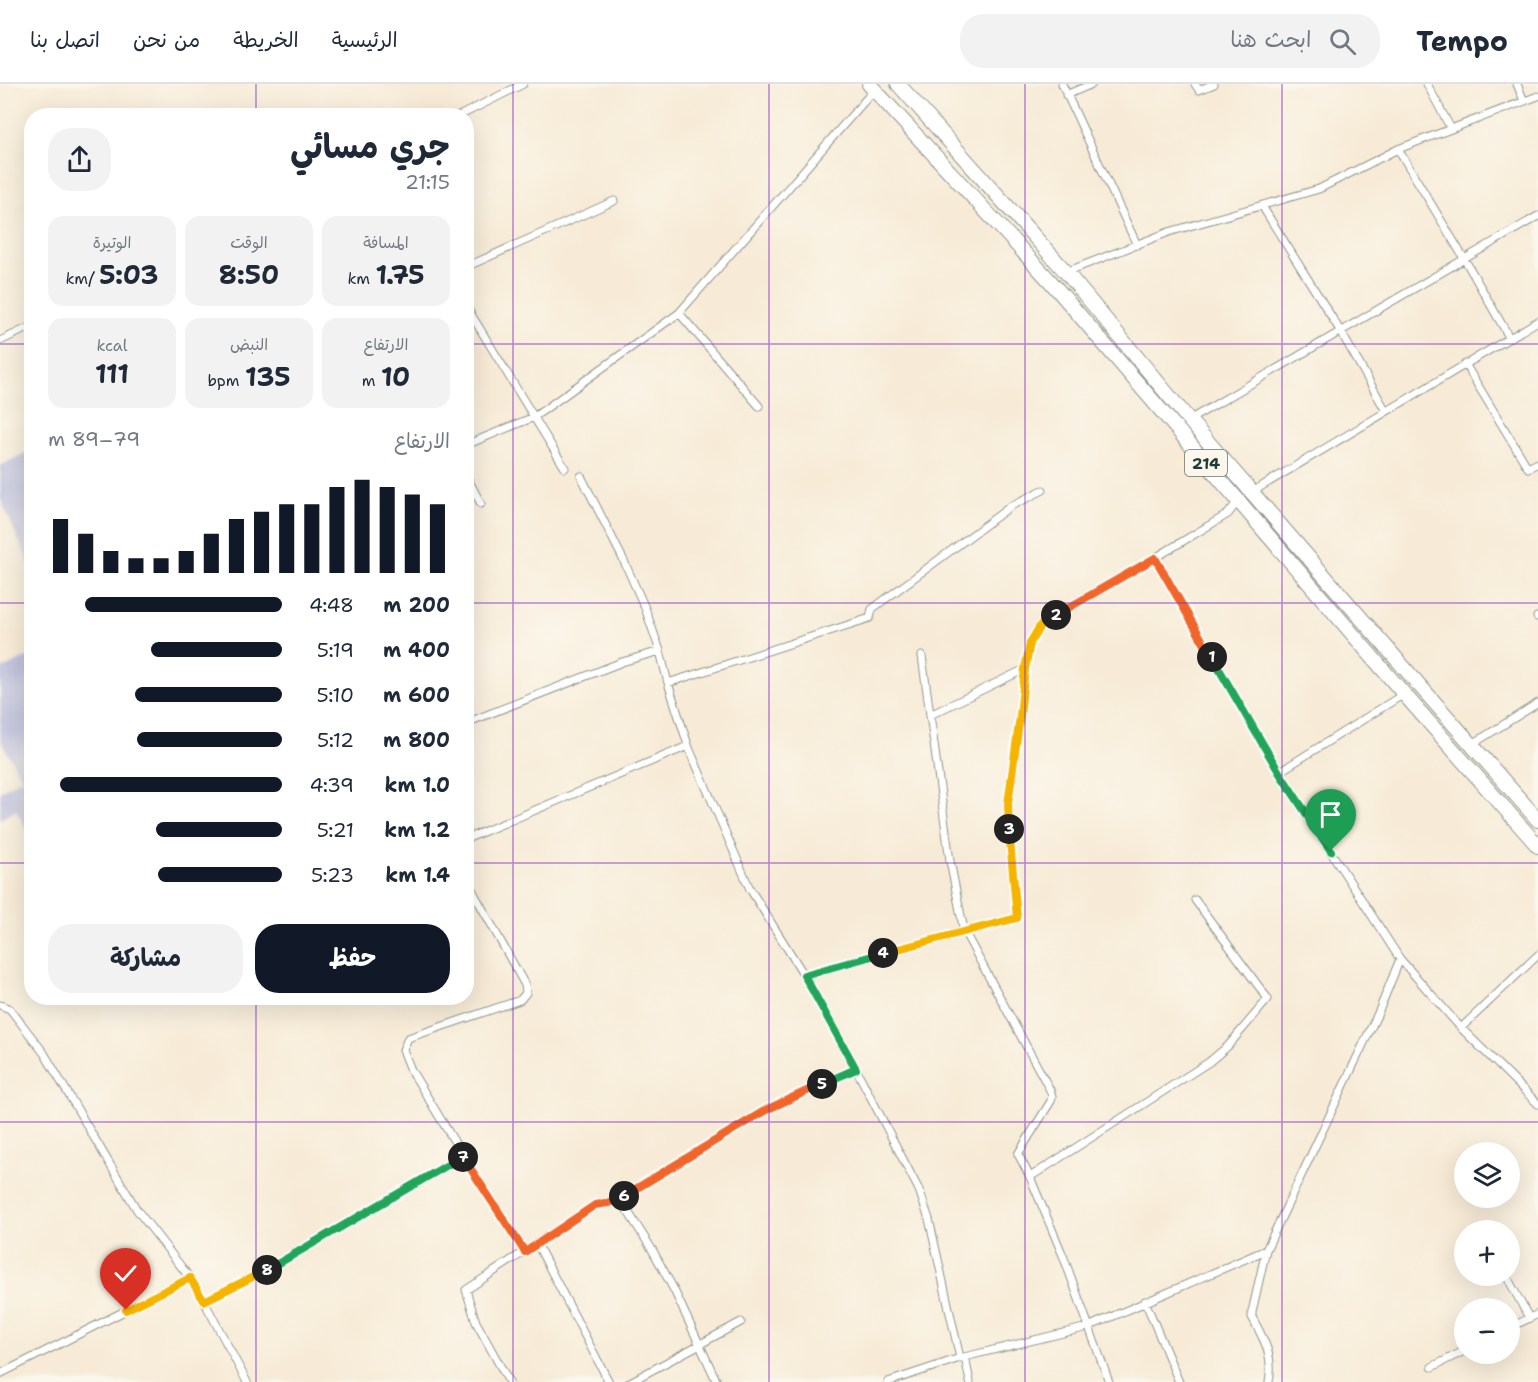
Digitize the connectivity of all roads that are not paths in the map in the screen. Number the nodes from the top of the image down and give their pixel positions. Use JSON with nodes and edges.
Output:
{"nodes":[{"id":1,"x":523,"y":84,"type":"edge"},
{"id":2,"x":898,"y":84,"type":"edge"},
{"id":3,"x":1062,"y":84,"type":"edge"},
{"id":4,"x":1092,"y":84,"type":"edge"},
{"id":5,"x":1195,"y":84,"type":"edge"},
{"id":6,"x":1214,"y":84,"type":"edge"},
{"id":7,"x":1426,"y":84,"type":"edge"},
{"id":8,"x":1516,"y":84,"type":"edge"},
{"id":9,"x":871,"y":87,"type":"edge"},
{"id":10,"x":1066,"y":95,"type":"junction"},
{"id":11,"x":1538,"y":96,"type":"edge"},
{"id":12,"x":1524,"y":101,"type":"junction"},
{"id":13,"x":474,"y":108,"type":"edge"},
{"id":14,"x":1451,"y":129,"type":"junction"},
{"id":15,"x":1398,"y":149,"type":"junction"},
{"id":16,"x":614,"y":201,"type":"dead end"},
{"id":17,"x":1262,"y":206,"type":"junction"},
{"id":18,"x":1538,"y":216,"type":"edge"},
{"id":19,"x":1137,"y":245,"type":"junction"},
{"id":20,"x":1465,"y":260,"type":"junction"},
{"id":21,"x":474,"y":263,"type":"edge"},
{"id":22,"x":1066,"y":272,"type":"junction"},
{"id":23,"x":679,"y":314,"type":"junction"},
{"id":24,"x":474,"y":319,"type":"edge"},
{"id":25,"x":1538,"y":321,"type":"edge"},
{"id":26,"x":24,"y":330,"type":"edge"},
{"id":27,"x":1341,"y":332,"type":"junction"},
{"id":28,"x":1509,"y":337,"type":"junction"},
{"id":29,"x":0,"y":341,"type":"edge"},
{"id":30,"x":1465,"y":364,"type":"junction"},
{"id":31,"x":759,"y":406,"type":"dead end"},
{"id":32,"x":1386,"y":411,"type":"junction"},
{"id":33,"x":534,"y":417,"type":"junction"},
{"id":34,"x":1190,"y":420,"type":"junction"},
{"id":35,"x":474,"y":442,"type":"edge"},
{"id":36,"x":1538,"y":463,"type":"edge"},
{"id":37,"x":565,"y":468,"type":"dead end"},
{"id":38,"x":581,"y":476,"type":"dead end"},
{"id":39,"x":1043,"y":490,"type":"dead end"},
{"id":40,"x":474,"y":491,"type":"edge"},
{"id":41,"x":1252,"y":492,"type":"junction"},
{"id":42,"x":1238,"y":501,"type":"junction"},
{"id":43,"x":481,"y":504,"type":"dead end"},
{"id":44,"x":1155,"y":558,"type":"junction"},
{"id":45,"x":660,"y":651,"type":"junction"},
{"id":46,"x":922,"y":656,"type":"dead end"},
{"id":47,"x":1025,"y":669,"type":"junction"},
{"id":48,"x":668,"y":683,"type":"junction"},
{"id":49,"x":1404,"y":694,"type":"junction"},
{"id":50,"x":1538,"y":703,"type":"edge"},
{"id":51,"x":930,"y":716,"type":"junction"},
{"id":52,"x":474,"y":720,"type":"edge"},
{"id":53,"x":1472,"y":744,"type":"junction"},
{"id":54,"x":688,"y":746,"type":"junction"},
{"id":55,"x":1279,"y":772,"type":"junction"},
{"id":56,"x":1538,"y":820,"type":"edge"},
{"id":57,"x":474,"y":836,"type":"edge"},
{"id":58,"x":1538,"y":846,"type":"edge"},
{"id":59,"x":474,"y":893,"type":"edge"},
{"id":60,"x":1195,"y":900,"type":"dead end"},
{"id":61,"x":964,"y":931,"type":"junction"},
{"id":62,"x":1538,"y":955,"type":"edge"},
{"id":63,"x":1400,"y":959,"type":"junction"},
{"id":64,"x":804,"y":975,"type":"junction"},
{"id":65,"x":0,"y":1005,"type":"edge"},
{"id":66,"x":1461,"y":1028,"type":"junction"},
{"id":67,"x":856,"y":1069,"type":"junction"},
{"id":68,"x":1538,"y":1104,"type":"edge"},
{"id":69,"x":463,"y":1156,"type":"junction"},
{"id":70,"x":1030,"y":1177,"type":"junction"},
{"id":71,"x":620,"y":1199,"type":"junction"},
{"id":72,"x":537,"y":1244,"type":"junction"},
{"id":73,"x":1266,"y":1250,"type":"junction"},
{"id":74,"x":525,"y":1252,"type":"junction"},
{"id":75,"x":190,"y":1278,"type":"junction"},
{"id":76,"x":1512,"y":1286,"type":"edge"},
{"id":77,"x":204,"y":1301,"type":"junction"},
{"id":78,"x":1146,"y":1301,"type":"junction"},
{"id":79,"x":1538,"y":1314,"type":"edge"},
{"id":80,"x":1529,"y":1318,"type":"junction"},
{"id":81,"x":741,"y":1322,"type":"dead end"},
{"id":82,"x":1520,"y":1322,"type":"edge"},
{"id":83,"x":1088,"y":1327,"type":"junction"},
{"id":84,"x":698,"y":1344,"type":"junction"},
{"id":85,"x":1454,"y":1356,"type":"edge"},
{"id":86,"x":963,"y":1358,"type":"junction"},
{"id":87,"x":1432,"y":1367,"type":"dead end"},
{"id":88,"x":0,"y":1374,"type":"edge"},
{"id":89,"x":247,"y":1382,"type":"edge"},
{"id":90,"x":509,"y":1382,"type":"edge"},
{"id":91,"x":609,"y":1382,"type":"edge"},
{"id":92,"x":630,"y":1382,"type":"edge"},
{"id":93,"x":717,"y":1382,"type":"edge"},
{"id":94,"x":888,"y":1382,"type":"edge"},
{"id":95,"x":970,"y":1382,"type":"edge"},
{"id":96,"x":1109,"y":1382,"type":"edge"},
{"id":97,"x":1179,"y":1382,"type":"edge"},
{"id":98,"x":1269,"y":1382,"type":"edge"}],
"edges":[{"from":1,"to":13,"type":"street"},
{"from":2,"to":22,"type":"highway","number":"214"},
{"from":3,"to":10,"type":"street"},
{"from":4,"to":10,"type":"street"},
{"from":5,"to":6,"type":"street"},
{"from":7,"to":14,"type":"street"},
{"from":8,"to":12,"type":"street"},
{"from":9,"to":23,"type":"street"},
{"from":9,"to":42,"type":"highway","number":"214"},
{"from":10,"to":19,"type":"street"},
{"from":11,"to":12,"type":"street"},
{"from":12,"to":14,"type":"street"},
{"from":14,"to":15,"type":"street"},
{"from":15,"to":17,"type":"street"},
{"from":15,"to":20,"type":"street"},
{"from":16,"to":21,"type":"street"},
{"from":17,"to":19,"type":"street"},
{"from":17,"to":27,"type":"street"},
{"from":18,"to":20,"type":"street"},
{"from":19,"to":22,"type":"street"},
{"from":20,"to":27,"type":"street"},
{"from":20,"to":28,"type":"street"},
{"from":22,"to":34,"type":"highway","number":"214"},
{"from":23,"to":31,"type":"street"},
{"from":23,"to":33,"type":"street"},
{"from":24,"to":33,"type":"street"},
{"from":25,"to":28,"type":"street"},
{"from":26,"to":29,"type":"street"},
{"from":27,"to":32,"type":"street"},
{"from":27,"to":34,"type":"street"},
{"from":28,"to":30,"type":"street"},
{"from":30,"to":32,"type":"street"},
{"from":30,"to":36,"type":"street"},
{"from":32,"to":41,"type":"street"},
{"from":33,"to":35,"type":"street"},
{"from":33,"to":37,"type":"street"},
{"from":34,"to":41,"type":"highway","number":"214"},
{"from":38,"to":45,"type":"street"},
{"from":39,"to":48,"type":"street"},
{"from":40,"to":43,"type":"street"},
{"from":41,"to":53,"type":"highway","number":"214"},
{"from":42,"to":44,"type":"street"},
{"from":42,"to":49,"type":"highway","number":"214"},
{"from":44,"to":47,"type":"street"},
{"from":44,"to":55,"type":"street"},
{"from":45,"to":48,"type":"street"},
{"from":45,"to":52,"type":"street"},
{"from":46,"to":51,"type":"street"},
{"from":47,"to":51,"type":"street"},
{"from":47,"to":61,"type":"street"},
{"from":48,"to":54,"type":"street"},
{"from":49,"to":55,"type":"street"},
{"from":49,"to":58,"type":"highway","number":"214"},
{"from":50,"to":53,"type":"street"},
{"from":51,"to":61,"type":"street"},
{"from":53,"to":56,"type":"highway","number":"214"},
{"from":54,"to":57,"type":"street"},
{"from":54,"to":64,"type":"street"},
{"from":55,"to":63,"type":"street"},
{"from":59,"to":69,"type":"street"},
{"from":60,"to":70,"type":"street"},
{"from":61,"to":64,"type":"street"},
{"from":61,"to":70,"type":"street"},
{"from":62,"to":66,"type":"street"},
{"from":63,"to":66,"type":"street"},
{"from":63,"to":73,"type":"street"},
{"from":64,"to":67,"type":"street"},
{"from":65,"to":75,"type":"street"},
{"from":66,"to":68,"type":"street"},
{"from":67,"to":71,"type":"street"},
{"from":67,"to":86,"type":"street"},
{"from":69,"to":74,"type":"street"},
{"from":69,"to":77,"type":"street"},
{"from":70,"to":83,"type":"street"},
{"from":71,"to":72,"type":"street"},
{"from":71,"to":84,"type":"street"},
{"from":72,"to":74,"type":"street"},
{"from":72,"to":91,"type":"street"},
{"from":73,"to":78,"type":"street"},
{"from":73,"to":98,"type":"street"},
{"from":74,"to":90,"type":"street"},
{"from":75,"to":77,"type":"street"},
{"from":75,"to":88,"type":"street"},
{"from":76,"to":80,"type":"street"},
{"from":77,"to":89,"type":"street"},
{"from":78,"to":83,"type":"street"},
{"from":78,"to":97,"type":"street"},
{"from":79,"to":80,"type":"street"},
{"from":80,"to":82,"type":"street"},
{"from":81,"to":84,"type":"street"},
{"from":83,"to":86,"type":"street"},
{"from":83,"to":96,"type":"street"},
{"from":84,"to":92,"type":"street"},
{"from":84,"to":93,"type":"street"},
{"from":85,"to":87,"type":"street"},
{"from":86,"to":94,"type":"street"},
{"from":86,"to":95,"type":"street"}]}
